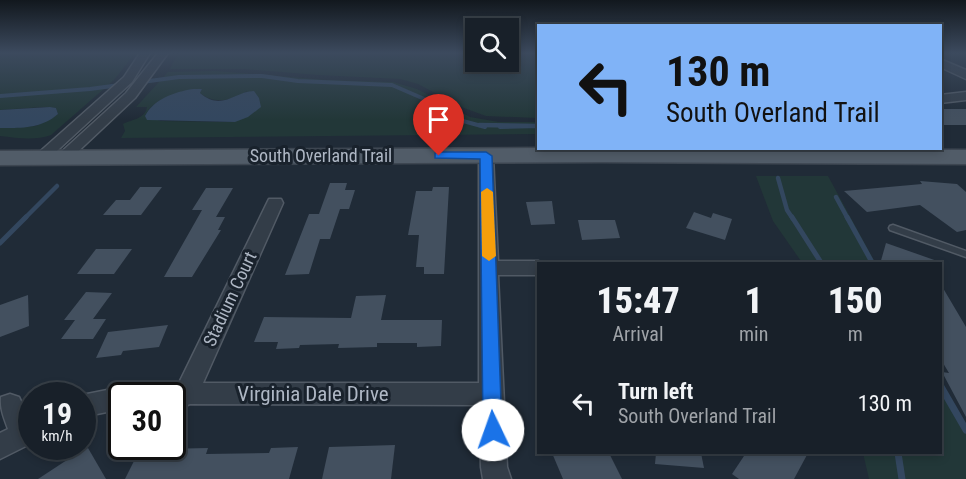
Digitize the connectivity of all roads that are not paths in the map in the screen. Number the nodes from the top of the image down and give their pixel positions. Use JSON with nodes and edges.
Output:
{"nodes":[{"id":1,"x":138,"y":75,"type":"edge"},
{"id":2,"x":141,"y":75,"type":"edge"},
{"id":3,"x":136,"y":80,"type":"junction"},
{"id":4,"x":966,"y":96,"type":"edge"},
{"id":5,"x":942,"y":99,"type":"edge"},
{"id":6,"x":486,"y":156,"type":"junction"},
{"id":7,"x":53,"y":157,"type":"junction"},
{"id":8,"x":966,"y":157,"type":"edge"},
{"id":9,"x":0,"y":158,"type":"edge"},
{"id":10,"x":274,"y":203,"type":"dead end"},
{"id":11,"x":893,"y":228,"type":"dead end"},
{"id":12,"x":966,"y":254,"type":"edge"},
{"id":13,"x":489,"y":268,"type":"junction"},
{"id":14,"x":537,"y":268,"type":"edge"},
{"id":15,"x":186,"y":393,"type":"edge"},
{"id":16,"x":491,"y":394,"type":"junction"},
{"id":17,"x":186,"y":395,"type":"edge"},
{"id":18,"x":10,"y":405,"type":"dead end"},
{"id":19,"x":18,"y":417,"type":"edge"},
{"id":20,"x":18,"y":436,"type":"edge"},
{"id":21,"x":0,"y":447,"type":"edge"},
{"id":22,"x":497,"y":479,"type":"edge"}],
"edges":[{"from":1,"to":3,"type":"street"},
{"from":2,"to":3,"type":"street"},
{"from":3,"to":7,"type":"street"},
{"from":3,"to":7,"type":"street"},
{"from":4,"to":5,"type":"street"},
{"from":6,"to":7,"type":"main road","name":"South Overland Trail"},
{"from":6,"to":8,"type":"main road","name":"South Overland Trail"},
{"from":6,"to":13,"type":"street"},
{"from":7,"to":9,"type":"main road","name":"South Overland Trail"},
{"from":10,"to":15,"type":"street","name":"Stadium Court"},
{"from":11,"to":12,"type":"lane"},
{"from":13,"to":14,"type":"street"},
{"from":13,"to":16,"type":"street"},
{"from":16,"to":17,"type":"street","name":"Virginia Dale Drive"},
{"from":16,"to":22,"type":"street"},
{"from":18,"to":19,"type":"street"},
{"from":20,"to":21,"type":"street"}]}
